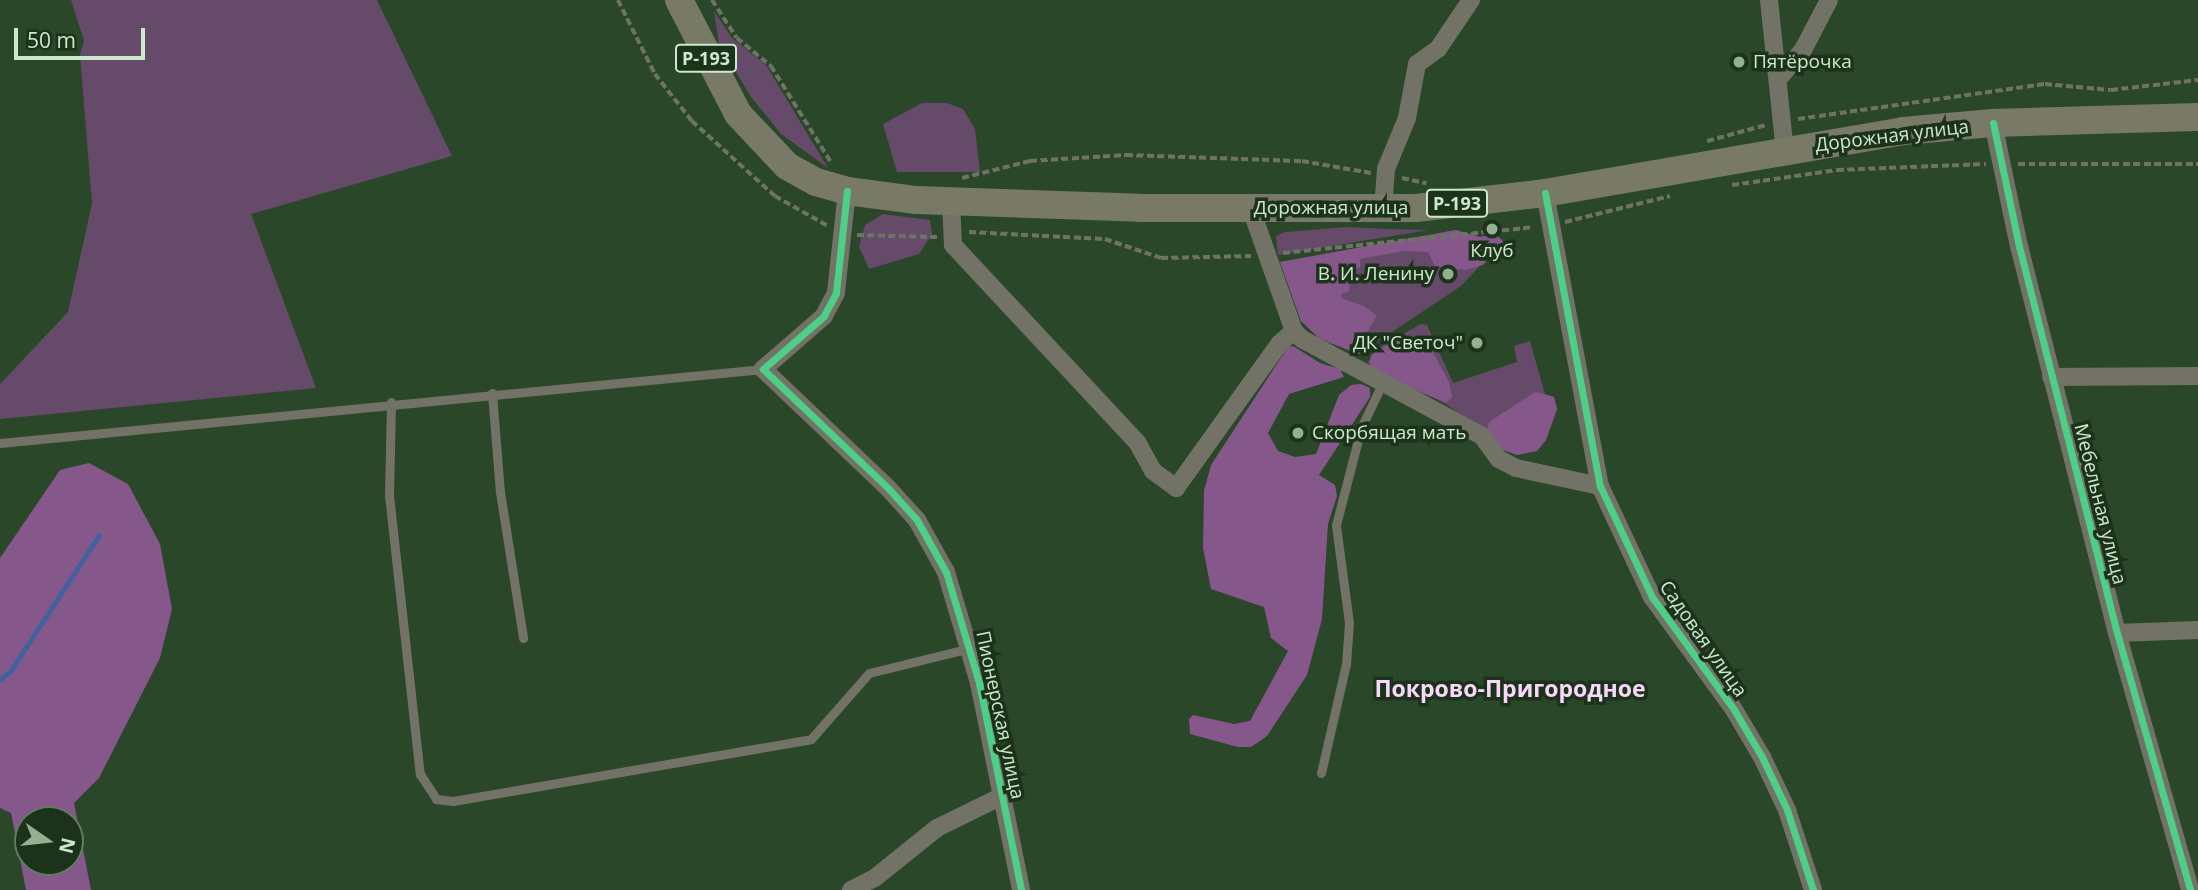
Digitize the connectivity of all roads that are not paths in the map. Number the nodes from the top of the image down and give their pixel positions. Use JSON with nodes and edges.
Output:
{"nodes":[{"id":1,"x":679,"y":0,"type":"edge"},
{"id":2,"x":1471,"y":0,"type":"edge"},
{"id":3,"x":1769,"y":0,"type":"edge"},
{"id":4,"x":1829,"y":0,"type":"edge"},
{"id":5,"x":1780,"y":77,"type":"junction"},
{"id":6,"x":2198,"y":117,"type":"edge"},
{"id":7,"x":1993,"y":123,"type":"junction"},
{"id":8,"x":1785,"y":150,"type":"junction"},
{"id":9,"x":844,"y":179,"type":"junction"},
{"id":10,"x":951,"y":191,"type":"junction"},
{"id":11,"x":1545,"y":193,"type":"junction"},
{"id":12,"x":1251,"y":209,"type":"junction"},
{"id":13,"x":1383,"y":209,"type":"junction"},
{"id":14,"x":1294,"y":331,"type":"junction"},
{"id":15,"x":763,"y":369,"type":"junction"},
{"id":16,"x":2198,"y":376,"type":"edge"},
{"id":17,"x":2052,"y":377,"type":"junction"},
{"id":18,"x":1382,"y":384,"type":"junction"},
{"id":19,"x":492,"y":393,"type":"junction"},
{"id":20,"x":391,"y":402,"type":"junction"},
{"id":21,"x":0,"y":443,"type":"edge"},
{"id":22,"x":1600,"y":486,"type":"junction"},
{"id":23,"x":2198,"y":630,"type":"edge"},
{"id":24,"x":2117,"y":633,"type":"junction"},
{"id":25,"x":523,"y":638,"type":"dead end"},
{"id":26,"x":970,"y":648,"type":"junction"},
{"id":27,"x":1321,"y":774,"type":"dead end"},
{"id":28,"x":1002,"y":796,"type":"junction"},
{"id":29,"x":851,"y":890,"type":"edge"},
{"id":30,"x":1021,"y":890,"type":"edge"},
{"id":31,"x":1814,"y":890,"type":"edge"},
{"id":32,"x":2190,"y":890,"type":"edge"}],
"edges":[{"from":1,"to":9,"type":"main road","name":"Дорожная улица","number":"Р-193"},
{"from":2,"to":13,"type":"street"},
{"from":3,"to":5,"type":"street"},
{"from":4,"to":5,"type":"street"},
{"from":5,"to":8,"type":"street"},
{"from":6,"to":7,"type":"main road","name":"Дорожная улица","number":"Р-193"},
{"from":7,"to":8,"type":"main road","name":"Дорожная улица","number":"Р-193"},
{"from":7,"to":17,"type":"street","name":"Мебельная улица"},
{"from":8,"to":11,"type":"main road","name":"Дорожная улица","number":"Р-193"},
{"from":9,"to":10,"type":"main road","name":"Дорожная улица","number":"Р-193"},
{"from":9,"to":15,"type":"street"},
{"from":10,"to":12,"type":"main road","name":"Дорожная улица","number":"Р-193"},
{"from":10,"to":14,"type":"street"},
{"from":11,"to":13,"type":"main road","name":"Дорожная улица","number":"Р-193"},
{"from":11,"to":22,"type":"street","name":"Садовая улица"},
{"from":12,"to":13,"type":"main road","name":"Дорожная улица","number":"Р-193"},
{"from":12,"to":14,"type":"street"},
{"from":14,"to":18,"type":"street"},
{"from":15,"to":19,"type":"lane"},
{"from":15,"to":26,"type":"street","name":"Пионерская улица"},
{"from":16,"to":17,"type":"street"},
{"from":17,"to":24,"type":"street","name":"Мебельная улица"},
{"from":18,"to":22,"type":"street"},
{"from":18,"to":27,"type":"lane"},
{"from":19,"to":20,"type":"lane"},
{"from":19,"to":25,"type":"lane"},
{"from":20,"to":21,"type":"lane"},
{"from":20,"to":26,"type":"lane"},
{"from":22,"to":31,"type":"street","name":"Садовая улица"},
{"from":23,"to":24,"type":"street"},
{"from":24,"to":32,"type":"street","name":"Мебельная улица"},
{"from":26,"to":28,"type":"street","name":"Пионерская улица"},
{"from":28,"to":29,"type":"street"},
{"from":28,"to":30,"type":"street","name":"Пионерская улица"}]}
